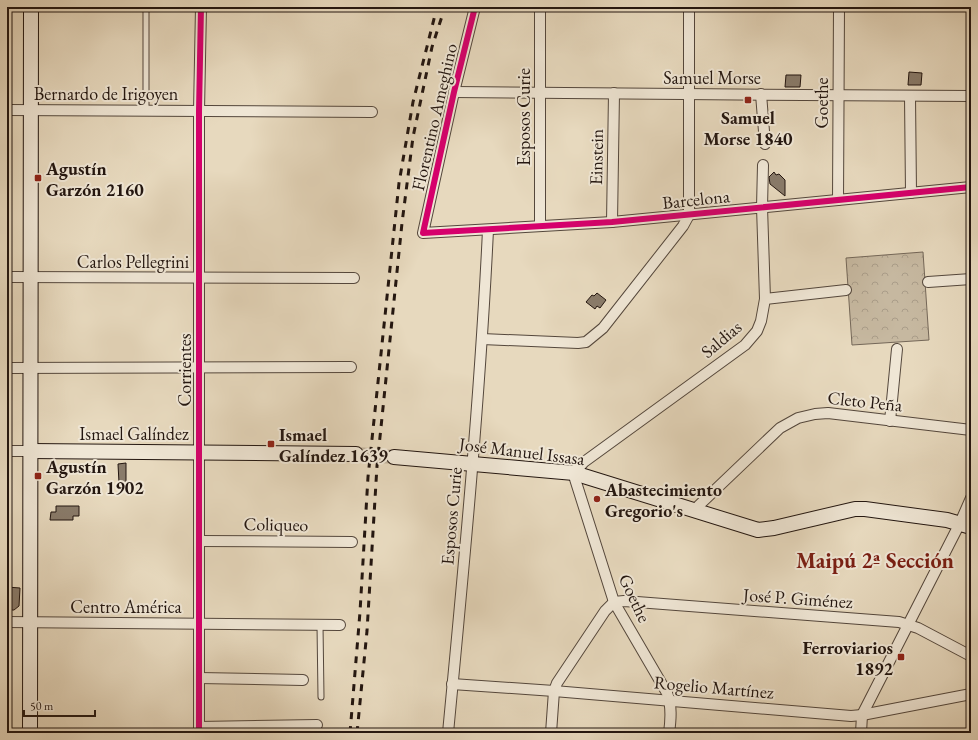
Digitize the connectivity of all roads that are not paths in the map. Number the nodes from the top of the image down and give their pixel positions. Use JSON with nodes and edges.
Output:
{"nodes":[{"id":1,"x":31,"y":7,"type":"edge"},
{"id":2,"x":146,"y":7,"type":"edge"},
{"id":3,"x":201,"y":7,"type":"edge"},
{"id":4,"x":475,"y":7,"type":"edge"},
{"id":5,"x":540,"y":7,"type":"edge"},
{"id":6,"x":689,"y":7,"type":"edge"},
{"id":7,"x":839,"y":7,"type":"edge"},
{"id":8,"x":454,"y":92,"type":"junction"},
{"id":9,"x":540,"y":92,"type":"junction"},
{"id":10,"x":614,"y":93,"type":"junction"},
{"id":11,"x":689,"y":94,"type":"junction"},
{"id":12,"x":761,"y":94,"type":"junction"},
{"id":13,"x":838,"y":96,"type":"junction"},
{"id":14,"x":910,"y":96,"type":"junction"},
{"id":15,"x":971,"y":96,"type":"edge"},
{"id":16,"x":7,"y":110,"type":"edge"},
{"id":17,"x":31,"y":110,"type":"junction"},
{"id":18,"x":146,"y":111,"type":"junction"},
{"id":19,"x":199,"y":111,"type":"junction"},
{"id":20,"x":372,"y":112,"type":"dead end"},
{"id":21,"x":765,"y":144,"type":"dead end"},
{"id":22,"x":763,"y":165,"type":"dead end"},
{"id":23,"x":971,"y":187,"type":"edge"},
{"id":24,"x":911,"y":193,"type":"junction"},
{"id":25,"x":838,"y":200,"type":"junction"},
{"id":26,"x":762,"y":207,"type":"junction"},
{"id":27,"x":689,"y":214,"type":"junction"},
{"id":28,"x":612,"y":222,"type":"junction"},
{"id":29,"x":540,"y":226,"type":"junction"},
{"id":30,"x":488,"y":230,"type":"junction"},
{"id":31,"x":423,"y":233,"type":"joint"},
{"id":32,"x":7,"y":277,"type":"edge"},
{"id":33,"x":30,"y":278,"type":"junction"},
{"id":34,"x":199,"y":278,"type":"junction"},
{"id":35,"x":354,"y":278,"type":"dead end"},
{"id":36,"x":971,"y":278,"type":"edge"},
{"id":37,"x":928,"y":282,"type":"dead end"},
{"id":38,"x":846,"y":290,"type":"dead end"},
{"id":39,"x":765,"y":299,"type":"junction"},
{"id":40,"x":482,"y":339,"type":"junction"},
{"id":41,"x":896,"y":349,"type":"dead end"},
{"id":42,"x":351,"y":367,"type":"dead end"},
{"id":43,"x":7,"y":368,"type":"edge"},
{"id":44,"x":30,"y":368,"type":"junction"},
{"id":45,"x":199,"y":368,"type":"junction"},
{"id":46,"x":890,"y":421,"type":"junction"},
{"id":47,"x":971,"y":430,"type":"edge"},
{"id":48,"x":7,"y":451,"type":"edge"},
{"id":49,"x":30,"y":451,"type":"junction"},
{"id":50,"x":199,"y":452,"type":"junction"},
{"id":51,"x":356,"y":454,"type":"tunnel mouth"},
{"id":52,"x":394,"y":457,"type":"tunnel mouth"},
{"id":53,"x":473,"y":464,"type":"junction"},
{"id":54,"x":574,"y":473,"type":"junction"},
{"id":55,"x":971,"y":498,"type":"edge"},
{"id":56,"x":695,"y":509,"type":"junction"},
{"id":57,"x":966,"y":525,"type":"edge"},
{"id":58,"x":199,"y":541,"type":"junction"},
{"id":59,"x":352,"y":542,"type":"dead end"},
{"id":60,"x":614,"y":602,"type":"junction"},
{"id":61,"x":7,"y":622,"type":"edge"},
{"id":62,"x":29,"y":622,"type":"junction"},
{"id":63,"x":199,"y":624,"type":"junction"},
{"id":64,"x":910,"y":624,"type":"junction"},
{"id":65,"x":320,"y":625,"type":"junction"},
{"id":66,"x":340,"y":625,"type":"dead end"},
{"id":67,"x":971,"y":656,"type":"edge"},
{"id":68,"x":199,"y":678,"type":"junction"},
{"id":69,"x":303,"y":680,"type":"dead end"},
{"id":70,"x":452,"y":684,"type":"junction"},
{"id":71,"x":554,"y":691,"type":"junction"},
{"id":72,"x":971,"y":694,"type":"edge"},
{"id":73,"x":321,"y":697,"type":"dead end"},
{"id":74,"x":670,"y":701,"type":"junction"},
{"id":75,"x":862,"y":716,"type":"junction"},
{"id":76,"x":317,"y":726,"type":"dead end"},
{"id":77,"x":199,"y":730,"type":"edge"},
{"id":78,"x":30,"y":733,"type":"edge"},
{"id":79,"x":448,"y":733,"type":"edge"},
{"id":80,"x":551,"y":733,"type":"edge"},
{"id":81,"x":669,"y":733,"type":"edge"},
{"id":82,"x":861,"y":733,"type":"edge"}],
"edges":[{"from":1,"to":17,"type":"main road"},
{"from":2,"to":18,"type":"lane"},
{"from":3,"to":19,"type":"street","name":"Corrientes"},
{"from":4,"to":8,"type":"street","name":"Florentino Ameghino"},
{"from":5,"to":9,"type":"street","name":"Esposos Curie"},
{"from":6,"to":11,"type":"street"},
{"from":7,"to":13,"type":"street","name":"Goethe"},
{"from":8,"to":9,"type":"street","name":"Samuel Morse"},
{"from":8,"to":31,"type":"street","name":"Florentino Ameghino"},
{"from":9,"to":10,"type":"street","name":"Samuel Morse"},
{"from":9,"to":29,"type":"street","name":"Esposos Curie"},
{"from":10,"to":11,"type":"street","name":"Samuel Morse"},
{"from":10,"to":28,"type":"street","name":"Einstein"},
{"from":11,"to":12,"type":"street","name":"Samuel Morse"},
{"from":11,"to":27,"type":"street"},
{"from":12,"to":13,"type":"street","name":"Samuel Morse"},
{"from":12,"to":21,"type":"street"},
{"from":13,"to":14,"type":"street","name":"Samuel Morse"},
{"from":13,"to":25,"type":"street","name":"Goethe"},
{"from":14,"to":15,"type":"street","name":"Samuel Morse"},
{"from":14,"to":24,"type":"street"},
{"from":16,"to":17,"type":"street","name":"Bernardo de Irigoyen"},
{"from":17,"to":18,"type":"street","name":"Bernardo de Irigoyen"},
{"from":17,"to":33,"type":"main road"},
{"from":18,"to":19,"type":"street","name":"Bernardo de Irigoyen"},
{"from":19,"to":20,"type":"street","name":"Bernardo de Irigoyen"},
{"from":19,"to":34,"type":"street","name":"Corrientes"},
{"from":22,"to":26,"type":"street","name":"Saldias"},
{"from":23,"to":24,"type":"street","name":"Barcelona"},
{"from":24,"to":25,"type":"street","name":"Barcelona"},
{"from":25,"to":26,"type":"street","name":"Barcelona"},
{"from":26,"to":27,"type":"street","name":"Barcelona"},
{"from":26,"to":39,"type":"street","name":"Saldias"},
{"from":27,"to":28,"type":"street","name":"Barcelona"},
{"from":27,"to":40,"type":"street"},
{"from":28,"to":29,"type":"street","name":"Barcelona"},
{"from":29,"to":30,"type":"street","name":"Barcelona"},
{"from":30,"to":31,"type":"street","name":"Barcelona"},
{"from":30,"to":40,"type":"street","name":"Esposos Curie"},
{"from":32,"to":33,"type":"street","name":"Carlos Pellegrini"},
{"from":33,"to":34,"type":"street","name":"Carlos Pellegrini"},
{"from":33,"to":44,"type":"main road"},
{"from":34,"to":35,"type":"street","name":"Carlos Pellegrini"},
{"from":34,"to":45,"type":"street","name":"Corrientes"},
{"from":36,"to":37,"type":"street"},
{"from":38,"to":39,"type":"street"},
{"from":39,"to":54,"type":"street","name":"Saldias"},
{"from":40,"to":53,"type":"street","name":"Esposos Curie"},
{"from":41,"to":46,"type":"street"},
{"from":42,"to":45,"type":"street"},
{"from":43,"to":44,"type":"street"},
{"from":44,"to":45,"type":"street"},
{"from":44,"to":49,"type":"main road"},
{"from":45,"to":50,"type":"street","name":"Corrientes"},
{"from":46,"to":47,"type":"street","name":"Cleto Peña"},
{"from":46,"to":56,"type":"street","name":"Cleto Peña"},
{"from":48,"to":49,"type":"street","name":"Ismael Galíndez"},
{"from":49,"to":50,"type":"main road","name":"Ismael Galíndez"},
{"from":49,"to":62,"type":"main road"},
{"from":50,"to":51,"type":"main road","name":"Ismael Galíndez"},
{"from":50,"to":58,"type":"street","name":"Corrientes"},
{"from":52,"to":53,"type":"main road","name":"José Manuel Issasa"},
{"from":53,"to":54,"type":"main road","name":"José Manuel Issasa"},
{"from":53,"to":70,"type":"street","name":"Esposos Curie"},
{"from":54,"to":56,"type":"main road","name":"José Manuel Issasa"},
{"from":54,"to":60,"type":"street","name":"Goethe"},
{"from":55,"to":57,"type":"street"},
{"from":56,"to":57,"type":"main road","name":"José Manuel Issasa"},
{"from":57,"to":64,"type":"street"},
{"from":58,"to":59,"type":"street","name":"Coliqueo"},
{"from":58,"to":63,"type":"street","name":"Corrientes"},
{"from":60,"to":64,"type":"street","name":"José P. Giménez"},
{"from":60,"to":71,"type":"street"},
{"from":60,"to":74,"type":"street","name":"Goethe"},
{"from":61,"to":62,"type":"street","name":"Centro América"},
{"from":62,"to":63,"type":"street","name":"Centro América"},
{"from":62,"to":78,"type":"main road"},
{"from":63,"to":65,"type":"street","name":"Centro América"},
{"from":63,"to":68,"type":"street","name":"Corrientes"},
{"from":64,"to":67,"type":"street","name":"José P. Giménez"},
{"from":64,"to":75,"type":"street"},
{"from":65,"to":66,"type":"street","name":"Centro América"},
{"from":65,"to":73,"type":"lane"},
{"from":68,"to":69,"type":"street"},
{"from":68,"to":77,"type":"street","name":"Corrientes"},
{"from":70,"to":71,"type":"street","name":"Rogelio Martínez"},
{"from":70,"to":79,"type":"street","name":"Esposos Curie"},
{"from":71,"to":74,"type":"street","name":"Rogelio Martínez"},
{"from":71,"to":80,"type":"street"},
{"from":72,"to":75,"type":"street","name":"Rogelio Martínez"},
{"from":74,"to":75,"type":"street","name":"Rogelio Martínez"},
{"from":74,"to":81,"type":"street","name":"Goethe"},
{"from":75,"to":82,"type":"street"},
{"from":76,"to":77,"type":"street"}]}
